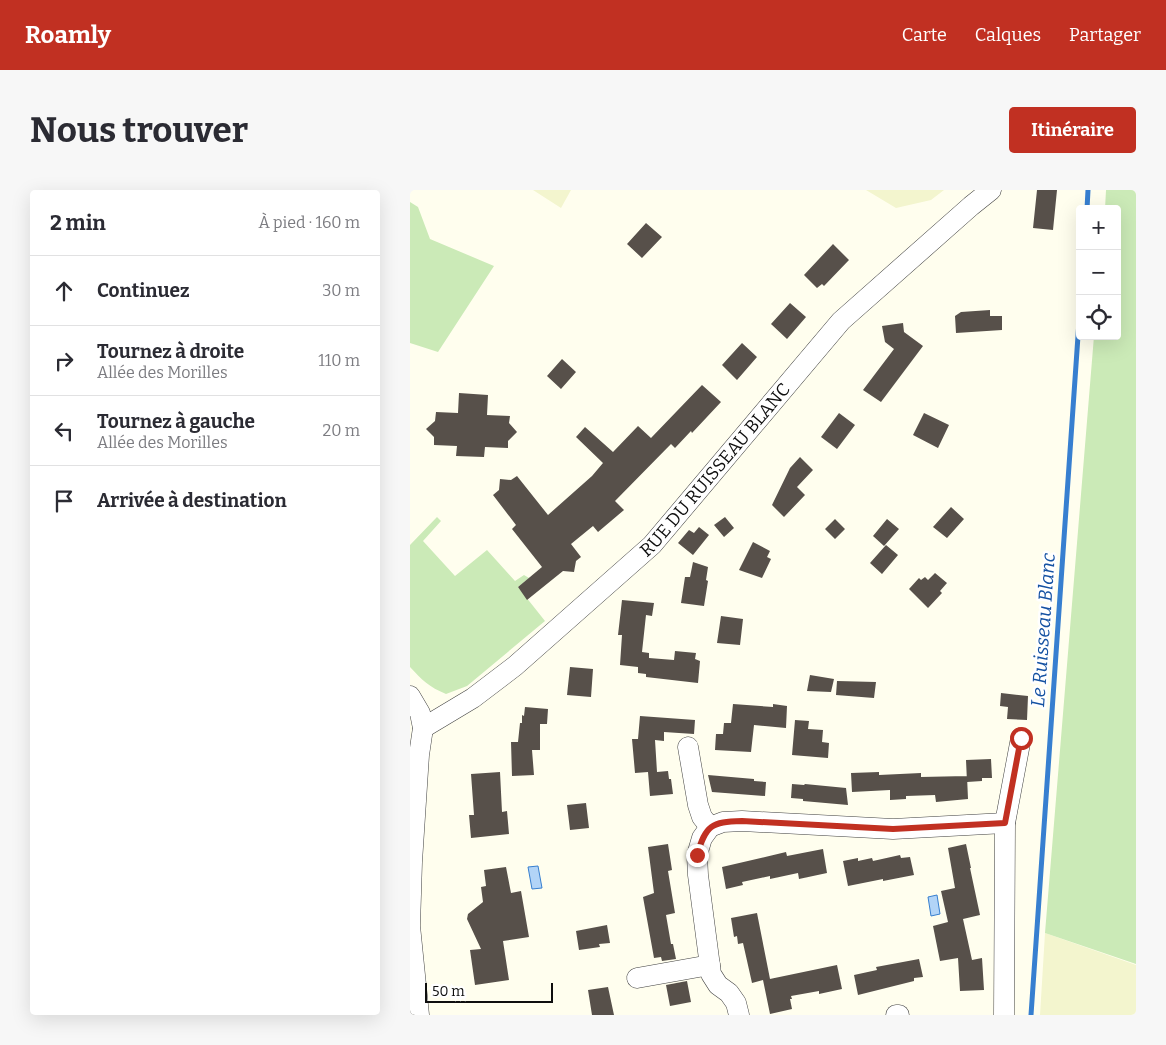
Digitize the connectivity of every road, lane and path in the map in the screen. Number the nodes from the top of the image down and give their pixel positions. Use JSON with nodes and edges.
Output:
{"nodes":[{"id":1,"x":991,"y":190,"type":"edge"},
{"id":2,"x":410,"y":696,"type":"edge"},
{"id":3,"x":423,"y":728,"type":"junction"},
{"id":4,"x":1021,"y":738,"type":"dead end"},
{"id":5,"x":688,"y":747,"type":"dead end"},
{"id":6,"x":414,"y":755,"type":"edge"},
{"id":7,"x":1005,"y":823,"type":"junction"},
{"id":8,"x":710,"y":827,"type":"junction"},
{"id":9,"x":710,"y":965,"type":"junction"},
{"id":10,"x":637,"y":978,"type":"dead end"},
{"id":11,"x":419,"y":1015,"type":"edge"},
{"id":12,"x":739,"y":1015,"type":"edge"},
{"id":13,"x":989,"y":1015,"type":"edge"},
{"id":14,"x":1004,"y":1015,"type":"edge"}],
"edges":[{"from":1,"to":3,"type":"street","name":"RUE DU RUISSEAU BLANC"},
{"from":2,"to":3,"type":"street"},
{"from":3,"to":6,"type":"street"},
{"from":4,"to":7,"type":"street"},
{"from":5,"to":8,"type":"street"},
{"from":6,"to":11,"type":"street"},
{"from":7,"to":8,"type":"street"},
{"from":7,"to":14,"type":"street"},
{"from":8,"to":9,"type":"street"},
{"from":9,"to":10,"type":"street"},
{"from":9,"to":12,"type":"street"},
{"from":13,"to":14,"type":"street"}]}
